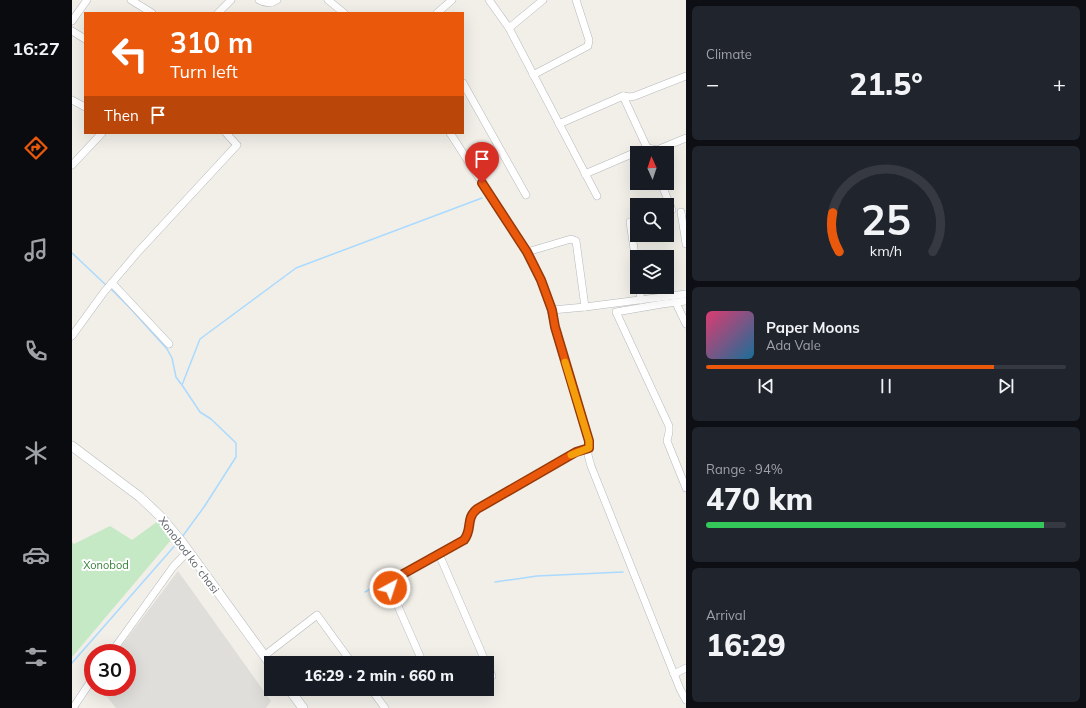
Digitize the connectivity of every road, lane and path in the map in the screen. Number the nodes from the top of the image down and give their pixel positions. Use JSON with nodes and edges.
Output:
{"nodes":[{"id":1,"x":87,"y":0,"type":"edge"},
{"id":2,"x":131,"y":0,"type":"edge"},
{"id":3,"x":231,"y":0,"type":"edge"},
{"id":4,"x":259,"y":0,"type":"edge"},
{"id":5,"x":277,"y":0,"type":"edge"},
{"id":6,"x":328,"y":0,"type":"edge"},
{"id":7,"x":489,"y":0,"type":"edge"},
{"id":8,"x":543,"y":0,"type":"edge"},
{"id":9,"x":576,"y":0,"type":"edge"},
{"id":10,"x":447,"y":2,"type":"edge"},
{"id":11,"x":150,"y":12,"type":"edge"},
{"id":12,"x":219,"y":12,"type":"edge"},
{"id":13,"x":343,"y":12,"type":"edge"},
{"id":14,"x":438,"y":12,"type":"edge"},
{"id":15,"x":72,"y":21,"type":"edge"},
{"id":16,"x":509,"y":28,"type":"junction"},
{"id":17,"x":72,"y":31,"type":"edge"},
{"id":18,"x":84,"y":38,"type":"edge"},
{"id":19,"x":533,"y":75,"type":"junction"},
{"id":20,"x":686,"y":76,"type":"edge"},
{"id":21,"x":464,"y":85,"type":"edge"},
{"id":22,"x":623,"y":96,"type":"junction"},
{"id":23,"x":72,"y":100,"type":"edge"},
{"id":24,"x":84,"y":107,"type":"edge"},
{"id":25,"x":559,"y":124,"type":"junction"},
{"id":26,"x":101,"y":134,"type":"edge"},
{"id":27,"x":227,"y":134,"type":"edge"},
{"id":28,"x":451,"y":134,"type":"edge"},
{"id":29,"x":686,"y":138,"type":"edge"},
{"id":30,"x":646,"y":146,"type":"edge"},
{"id":31,"x":667,"y":146,"type":"edge"},
{"id":32,"x":630,"y":155,"type":"edge"},
{"id":33,"x":72,"y":164,"type":"edge"},
{"id":34,"x":585,"y":174,"type":"junction"},
{"id":35,"x":526,"y":195,"type":"dead end"},
{"id":36,"x":597,"y":196,"type":"dead end"},
{"id":37,"x":681,"y":212,"type":"dead end"},
{"id":38,"x":686,"y":244,"type":"edge"},
{"id":39,"x":527,"y":252,"type":"junction"},
{"id":40,"x":112,"y":283,"type":"junction"},
{"id":41,"x":641,"y":294,"type":"edge"},
{"id":42,"x":686,"y":294,"type":"edge"},
{"id":43,"x":641,"y":300,"type":"junction"},
{"id":44,"x":686,"y":301,"type":"edge"},
{"id":45,"x":676,"y":302,"type":"junction"},
{"id":46,"x":612,"y":303,"type":"junction"},
{"id":47,"x":585,"y":307,"type":"junction"},
{"id":48,"x":552,"y":310,"type":"junction"},
{"id":49,"x":616,"y":312,"type":"junction"},
{"id":50,"x":686,"y":324,"type":"edge"},
{"id":51,"x":72,"y":336,"type":"edge"},
{"id":52,"x":168,"y":344,"type":"dead end"},
{"id":53,"x":72,"y":446,"type":"edge"},
{"id":54,"x":589,"y":448,"type":"junction"},
{"id":55,"x":686,"y":488,"type":"edge"},
{"id":56,"x":188,"y":551,"type":"junction"},
{"id":57,"x":439,"y":554,"type":"junction"},
{"id":58,"x":117,"y":644,"type":"edge"},
{"id":59,"x":264,"y":656,"type":"joint"},
{"id":60,"x":347,"y":656,"type":"edge"},
{"id":61,"x":420,"y":656,"type":"edge"},
{"id":62,"x":484,"y":656,"type":"edge"},
{"id":63,"x":686,"y":668,"type":"edge"},
{"id":64,"x":674,"y":674,"type":"junction"},
{"id":65,"x":84,"y":692,"type":"edge"},
{"id":66,"x":294,"y":696,"type":"edge"},
{"id":67,"x":376,"y":696,"type":"edge"},
{"id":68,"x":686,"y":700,"type":"edge"},
{"id":69,"x":73,"y":708,"type":"edge"},
{"id":70,"x":303,"y":708,"type":"edge"},
{"id":71,"x":385,"y":708,"type":"edge"}],
"edges":[{"from":1,"to":15,"type":"street"},
{"from":2,"to":11,"type":"street"},
{"from":3,"to":12,"type":"street"},
{"from":4,"to":5,"type":"street"},
{"from":6,"to":13,"type":"street"},
{"from":7,"to":16,"type":"street"},
{"from":8,"to":16,"type":"street"},
{"from":9,"to":19,"type":"street"},
{"from":10,"to":14,"type":"street"},
{"from":16,"to":19,"type":"street"},
{"from":17,"to":18,"type":"street"},
{"from":19,"to":25,"type":"street"},
{"from":20,"to":22,"type":"street"},
{"from":21,"to":35,"type":"street"},
{"from":22,"to":25,"type":"street"},
{"from":22,"to":30,"type":"street"},
{"from":23,"to":24,"type":"street"},
{"from":25,"to":34,"type":"street"},
{"from":26,"to":33,"type":"street"},
{"from":27,"to":40,"type":"street"},
{"from":28,"to":39,"type":"street"},
{"from":29,"to":31,"type":"street"},
{"from":32,"to":34,"type":"street"},
{"from":34,"to":36,"type":"street"},
{"from":37,"to":38,"type":"street"},
{"from":39,"to":47,"type":"street"},
{"from":39,"to":48,"type":"street"},
{"from":40,"to":51,"type":"street"},
{"from":40,"to":52,"type":"street"},
{"from":41,"to":43,"type":"street"},
{"from":42,"to":43,"type":"street"},
{"from":43,"to":46,"type":"street"},
{"from":44,"to":45,"type":"street"},
{"from":45,"to":49,"type":"street"},
{"from":45,"to":50,"type":"street"},
{"from":46,"to":47,"type":"street"},
{"from":46,"to":49,"type":"street"},
{"from":47,"to":48,"type":"street"},
{"from":48,"to":54,"type":"street"},
{"from":49,"to":55,"type":"street"},
{"from":53,"to":56,"type":"main road","name":"Xonobod koʻchasi"},
{"from":54,"to":57,"type":"street"},
{"from":54,"to":64,"type":"street"},
{"from":56,"to":58,"type":"street"},
{"from":56,"to":59,"type":"main road","name":"Xonobod koʻchasi"},
{"from":57,"to":61,"type":"street"},
{"from":57,"to":62,"type":"street"},
{"from":59,"to":60,"type":"street"},
{"from":63,"to":64,"type":"street"},
{"from":64,"to":68,"type":"street"},
{"from":65,"to":69,"type":"street"},
{"from":66,"to":70,"type":"main road"},
{"from":67,"to":71,"type":"street"}]}
